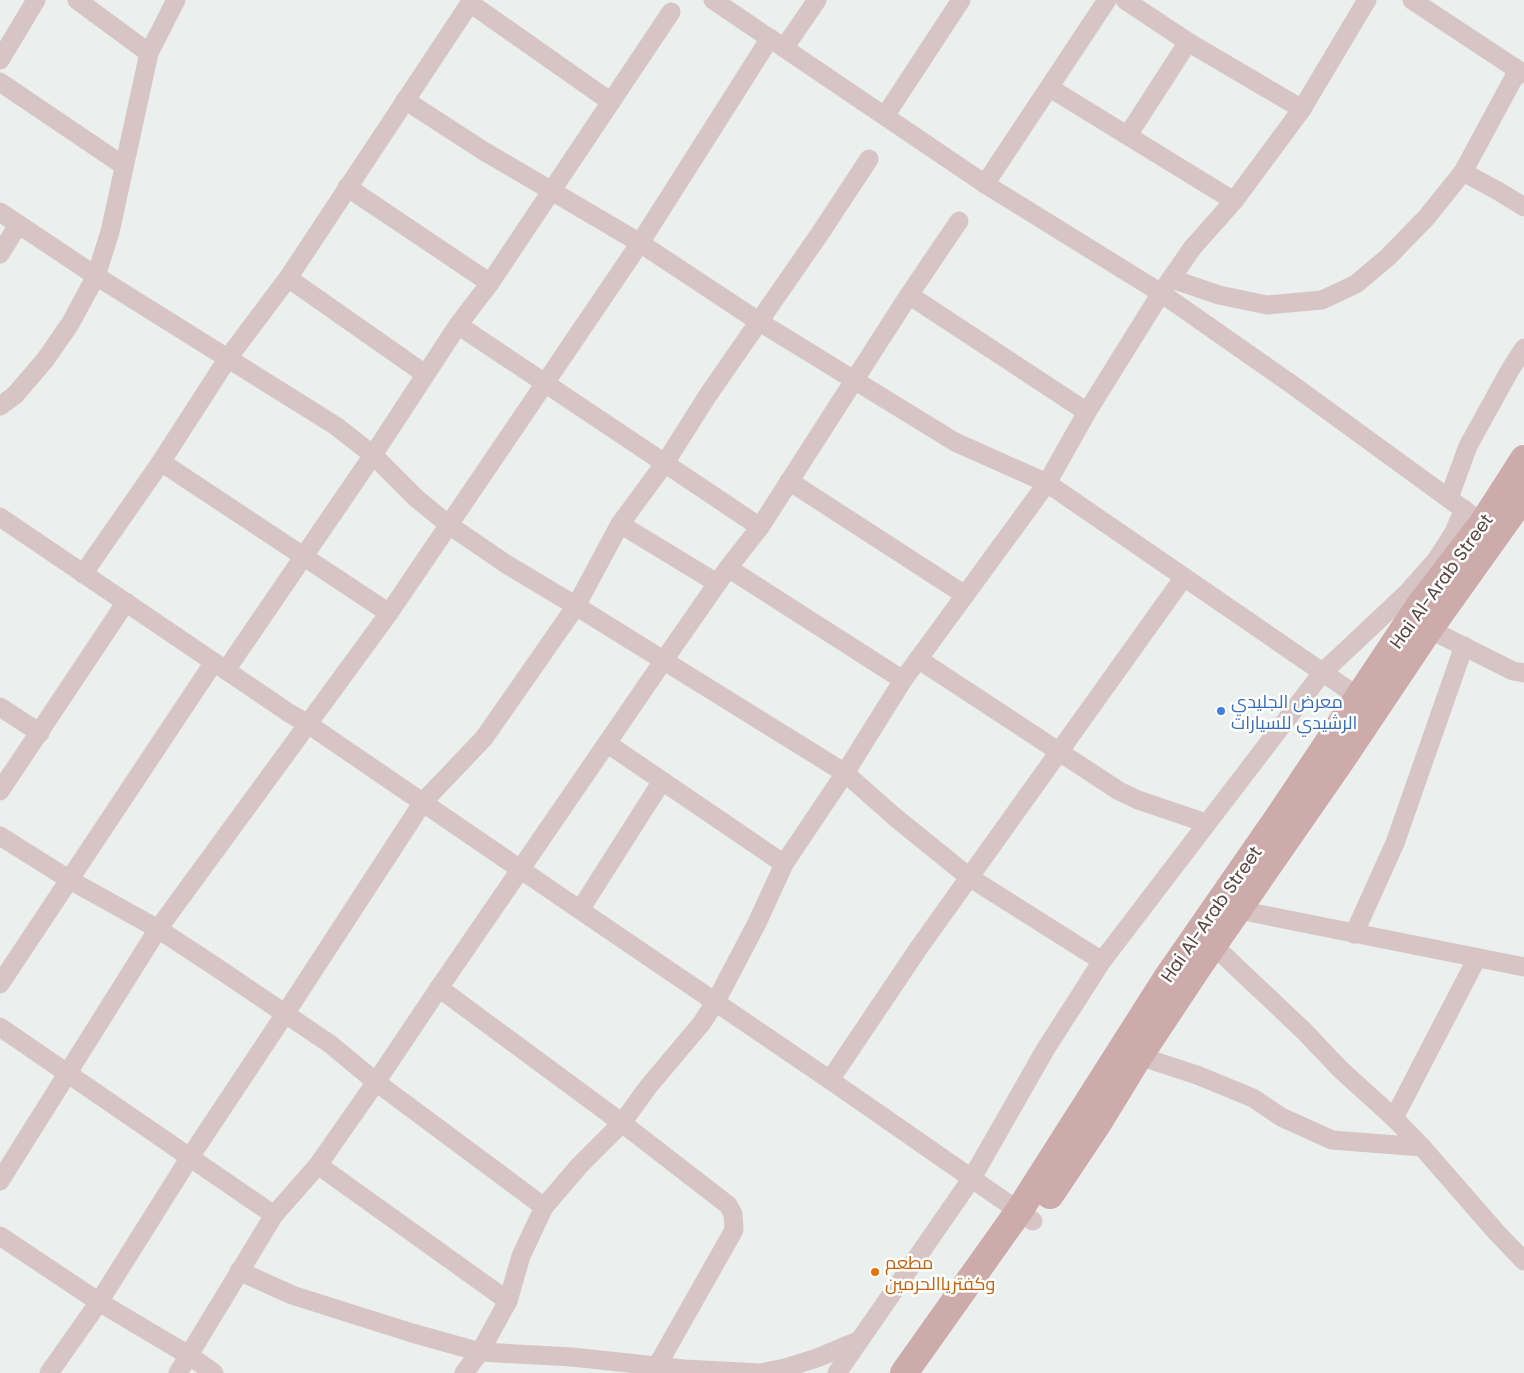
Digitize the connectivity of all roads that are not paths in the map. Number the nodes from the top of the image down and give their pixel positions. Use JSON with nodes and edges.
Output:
{"nodes":[{"id":1,"x":36,"y":0,"type":"edge"},
{"id":2,"x":77,"y":0,"type":"edge"},
{"id":3,"x":176,"y":0,"type":"edge"},
{"id":4,"x":713,"y":0,"type":"edge"},
{"id":5,"x":817,"y":0,"type":"edge"},
{"id":6,"x":961,"y":0,"type":"edge"},
{"id":7,"x":1107,"y":0,"type":"edge"},
{"id":8,"x":1124,"y":0,"type":"edge"},
{"id":9,"x":1368,"y":0,"type":"edge"},
{"id":10,"x":1412,"y":0,"type":"edge"},
{"id":11,"x":471,"y":2,"type":"edge"},
{"id":12,"x":671,"y":12,"type":"dead end"},
{"id":13,"x":1188,"y":42,"type":"junction"},
{"id":14,"x":777,"y":43,"type":"junction"},
{"id":15,"x":149,"y":53,"type":"junction"},
{"id":16,"x":0,"y":60,"type":"edge"},
{"id":17,"x":1521,"y":72,"type":"edge"},
{"id":18,"x":0,"y":82,"type":"edge"},
{"id":19,"x":1050,"y":88,"type":"junction"},
{"id":20,"x":405,"y":100,"type":"junction"},
{"id":21,"x":611,"y":102,"type":"junction"},
{"id":22,"x":1302,"y":109,"type":"junction"},
{"id":23,"x":885,"y":116,"type":"junction"},
{"id":24,"x":1128,"y":135,"type":"junction"},
{"id":25,"x":869,"y":158,"type":"dead end"},
{"id":26,"x":124,"y":166,"type":"junction"},
{"id":27,"x":1463,"y":172,"type":"junction"},
{"id":28,"x":985,"y":184,"type":"junction"},
{"id":29,"x":347,"y":187,"type":"junction"},
{"id":30,"x":551,"y":191,"type":"junction"},
{"id":31,"x":1234,"y":201,"type":"junction"},
{"id":32,"x":1524,"y":207,"type":"edge"},
{"id":33,"x":0,"y":212,"type":"edge"},
{"id":34,"x":959,"y":221,"type":"dead end"},
{"id":35,"x":18,"y":225,"type":"junction"},
{"id":36,"x":640,"y":243,"type":"junction"},
{"id":37,"x":0,"y":254,"type":"edge"},
{"id":38,"x":96,"y":276,"type":"junction"},
{"id":39,"x":288,"y":278,"type":"junction"},
{"id":40,"x":490,"y":283,"type":"junction"},
{"id":41,"x":1166,"y":286,"type":"junction"},
{"id":42,"x":909,"y":295,"type":"junction"},
{"id":43,"x":758,"y":321,"type":"junction"},
{"id":44,"x":458,"y":325,"type":"junction"},
{"id":45,"x":1524,"y":348,"type":"edge"},
{"id":46,"x":228,"y":358,"type":"junction"},
{"id":47,"x":425,"y":374,"type":"junction"},
{"id":48,"x":855,"y":380,"type":"junction"},
{"id":49,"x":545,"y":384,"type":"junction"},
{"id":50,"x":0,"y":406,"type":"edge"},
{"id":51,"x":1087,"y":412,"type":"junction"},
{"id":52,"x":373,"y":455,"type":"junction"},
{"id":53,"x":1524,"y":460,"type":"edge"},
{"id":54,"x":161,"y":462,"type":"junction"},
{"id":55,"x":665,"y":463,"type":"junction"},
{"id":56,"x":789,"y":481,"type":"junction"},
{"id":57,"x":1047,"y":483,"type":"junction"},
{"id":58,"x":1524,"y":496,"type":"edge"},
{"id":59,"x":1448,"y":498,"type":"junction"},
{"id":60,"x":1473,"y":516,"type":"junction"},
{"id":61,"x":0,"y":517,"type":"edge"},
{"id":62,"x":620,"y":524,"type":"junction"},
{"id":63,"x":450,"y":525,"type":"junction"},
{"id":64,"x":760,"y":527,"type":"junction"},
{"id":65,"x":303,"y":556,"type":"junction"},
{"id":66,"x":728,"y":568,"type":"junction"},
{"id":67,"x":83,"y":574,"type":"junction"},
{"id":68,"x":1184,"y":577,"type":"junction"},
{"id":69,"x":717,"y":584,"type":"junction"},
{"id":70,"x":965,"y":595,"type":"junction"},
{"id":71,"x":126,"y":602,"type":"junction"},
{"id":72,"x":576,"y":606,"type":"junction"},
{"id":73,"x":389,"y":614,"type":"junction"},
{"id":74,"x":1429,"y":629,"type":"junction"},
{"id":75,"x":1464,"y":646,"type":"junction"},
{"id":76,"x":918,"y":659,"type":"junction"},
{"id":77,"x":664,"y":660,"type":"junction"},
{"id":78,"x":220,"y":666,"type":"junction"},
{"id":79,"x":1322,"y":672,"type":"junction"},
{"id":80,"x":1524,"y":673,"type":"edge"},
{"id":81,"x":902,"y":680,"type":"junction"},
{"id":82,"x":1360,"y":698,"type":"junction"},
{"id":83,"x":0,"y":707,"type":"edge"},
{"id":84,"x":308,"y":724,"type":"junction"},
{"id":85,"x":40,"y":733,"type":"junction"},
{"id":86,"x":608,"y":744,"type":"junction"},
{"id":87,"x":1058,"y":752,"type":"junction"},
{"id":88,"x":845,"y":773,"type":"junction"},
{"id":89,"x":662,"y":781,"type":"junction"},
{"id":90,"x":0,"y":791,"type":"edge"},
{"id":91,"x":423,"y":802,"type":"junction"},
{"id":92,"x":1206,"y":823,"type":"junction"},
{"id":93,"x":0,"y":836,"type":"edge"},
{"id":94,"x":784,"y":864,"type":"junction"},
{"id":95,"x":520,"y":869,"type":"junction"},
{"id":96,"x":969,"y":877,"type":"junction"},
{"id":97,"x":70,"y":880,"type":"junction"},
{"id":98,"x":580,"y":910,"type":"junction"},
{"id":99,"x":1239,"y":910,"type":"junction"},
{"id":100,"x":158,"y":929,"type":"junction"},
{"id":101,"x":1354,"y":934,"type":"junction"},
{"id":102,"x":1198,"y":956,"type":"junction"},
{"id":103,"x":1477,"y":958,"type":"junction"},
{"id":104,"x":1102,"y":961,"type":"junction"},
{"id":105,"x":1524,"y":967,"type":"edge"},
{"id":106,"x":0,"y":984,"type":"edge"},
{"id":107,"x":439,"y":988,"type":"junction"},
{"id":108,"x":715,"y":1003,"type":"junction"},
{"id":109,"x":285,"y":1014,"type":"junction"},
{"id":110,"x":0,"y":1027,"type":"edge"},
{"id":111,"x":1139,"y":1056,"type":"junction"},
{"id":112,"x":68,"y":1073,"type":"junction"},
{"id":113,"x":830,"y":1080,"type":"junction"},
{"id":114,"x":376,"y":1082,"type":"junction"},
{"id":115,"x":1394,"y":1118,"type":"junction"},
{"id":116,"x":622,"y":1123,"type":"junction"},
{"id":117,"x":1422,"y":1147,"type":"junction"},
{"id":118,"x":190,"y":1157,"type":"junction"},
{"id":119,"x":318,"y":1165,"type":"junction"},
{"id":120,"x":972,"y":1178,"type":"junction"},
{"id":121,"x":0,"y":1181,"type":"edge"},
{"id":122,"x":544,"y":1206,"type":"junction"},
{"id":123,"x":274,"y":1214,"type":"junction"},
{"id":124,"x":1026,"y":1216,"type":"junction"},
{"id":125,"x":0,"y":1236,"type":"edge"},
{"id":126,"x":1524,"y":1261,"type":"edge"},
{"id":127,"x":239,"y":1271,"type":"junction"},
{"id":128,"x":508,"y":1301,"type":"junction"},
{"id":129,"x":99,"y":1302,"type":"junction"},
{"id":130,"x":860,"y":1340,"type":"junction"},
{"id":131,"x":480,"y":1352,"type":"junction"},
{"id":132,"x":190,"y":1356,"type":"junction"},
{"id":133,"x":657,"y":1366,"type":"junction"},
{"id":134,"x":48,"y":1373,"type":"edge"},
{"id":135,"x":178,"y":1373,"type":"edge"},
{"id":136,"x":214,"y":1373,"type":"edge"},
{"id":137,"x":464,"y":1373,"type":"edge"},
{"id":138,"x":837,"y":1373,"type":"edge"},
{"id":139,"x":904,"y":1373,"type":"edge"},
{"id":140,"x":927,"y":1373,"type":"edge"}],
"edges":[{"from":1,"to":16,"type":"street"},
{"from":2,"to":15,"type":"street"},
{"from":3,"to":15,"type":"street"},
{"from":4,"to":14,"type":"street"},
{"from":5,"to":14,"type":"street"},
{"from":6,"to":23,"type":"street"},
{"from":7,"to":19,"type":"street"},
{"from":8,"to":13,"type":"street"},
{"from":9,"to":22,"type":"street"},
{"from":10,"to":17,"type":"street"},
{"from":11,"to":20,"type":"street"},
{"from":11,"to":21,"type":"street"},
{"from":12,"to":21,"type":"street"},
{"from":13,"to":22,"type":"street"},
{"from":13,"to":24,"type":"street"},
{"from":14,"to":23,"type":"street"},
{"from":14,"to":36,"type":"street"},
{"from":15,"to":26,"type":"street"},
{"from":17,"to":27,"type":"street"},
{"from":18,"to":26,"type":"street"},
{"from":19,"to":24,"type":"street"},
{"from":19,"to":28,"type":"street"},
{"from":20,"to":29,"type":"street"},
{"from":20,"to":30,"type":"street"},
{"from":21,"to":30,"type":"street"},
{"from":22,"to":31,"type":"street"},
{"from":23,"to":28,"type":"street"},
{"from":24,"to":31,"type":"street"},
{"from":25,"to":43,"type":"street"},
{"from":26,"to":38,"type":"street"},
{"from":27,"to":32,"type":"street"},
{"from":27,"to":41,"type":"street"},
{"from":28,"to":41,"type":"street"},
{"from":29,"to":39,"type":"street"},
{"from":29,"to":40,"type":"street"},
{"from":30,"to":36,"type":"street"},
{"from":30,"to":40,"type":"street"},
{"from":31,"to":41,"type":"street"},
{"from":33,"to":35,"type":"street"},
{"from":34,"to":42,"type":"street"},
{"from":35,"to":37,"type":"street"},
{"from":35,"to":38,"type":"street"},
{"from":36,"to":43,"type":"street"},
{"from":36,"to":49,"type":"street"},
{"from":38,"to":46,"type":"street"},
{"from":38,"to":50,"type":"street"},
{"from":39,"to":46,"type":"street"},
{"from":39,"to":47,"type":"street"},
{"from":40,"to":44,"type":"street"},
{"from":41,"to":51,"type":"street"},
{"from":41,"to":59,"type":"street"},
{"from":42,"to":48,"type":"street"},
{"from":42,"to":51,"type":"street"},
{"from":43,"to":48,"type":"street"},
{"from":43,"to":55,"type":"street"},
{"from":44,"to":47,"type":"street"},
{"from":44,"to":49,"type":"street"},
{"from":45,"to":59,"type":"street"},
{"from":46,"to":52,"type":"street"},
{"from":46,"to":54,"type":"street"},
{"from":47,"to":52,"type":"street"},
{"from":48,"to":56,"type":"street"},
{"from":48,"to":57,"type":"street"},
{"from":49,"to":55,"type":"street"},
{"from":49,"to":63,"type":"street"},
{"from":51,"to":57,"type":"street"},
{"from":52,"to":63,"type":"street"},
{"from":52,"to":65,"type":"street"},
{"from":53,"to":60,"type":"main road","name":"Hai Al-Arab Street"},
{"from":54,"to":65,"type":"street"},
{"from":54,"to":67,"type":"street"},
{"from":55,"to":62,"type":"street"},
{"from":55,"to":64,"type":"street"},
{"from":56,"to":64,"type":"street"},
{"from":56,"to":70,"type":"street"},
{"from":57,"to":68,"type":"street"},
{"from":57,"to":70,"type":"street"},
{"from":58,"to":74,"type":"main road","name":"Hai Al-Arab Street"},
{"from":59,"to":60,"type":"street"},
{"from":60,"to":79,"type":"street"},
{"from":60,"to":82,"type":"main road","name":"Hai Al-Arab Street"},
{"from":61,"to":67,"type":"street"},
{"from":62,"to":69,"type":"street"},
{"from":62,"to":72,"type":"street"},
{"from":63,"to":72,"type":"street"},
{"from":63,"to":73,"type":"street"},
{"from":64,"to":66,"type":"street"},
{"from":65,"to":73,"type":"street"},
{"from":65,"to":78,"type":"street"},
{"from":66,"to":69,"type":"street"},
{"from":66,"to":81,"type":"street"},
{"from":67,"to":71,"type":"street"},
{"from":68,"to":79,"type":"street"},
{"from":68,"to":87,"type":"street"},
{"from":69,"to":77,"type":"street"},
{"from":70,"to":76,"type":"street"},
{"from":71,"to":78,"type":"street"},
{"from":71,"to":85,"type":"street"},
{"from":72,"to":77,"type":"street"},
{"from":72,"to":91,"type":"street"},
{"from":73,"to":84,"type":"street"},
{"from":74,"to":75,"type":"street"},
{"from":74,"to":99,"type":"main road","name":"Hai Al-Arab Street"},
{"from":75,"to":80,"type":"street"},
{"from":75,"to":101,"type":"street"},
{"from":76,"to":81,"type":"street"},
{"from":76,"to":87,"type":"street"},
{"from":77,"to":86,"type":"street"},
{"from":77,"to":88,"type":"street"},
{"from":78,"to":84,"type":"street"},
{"from":78,"to":97,"type":"street"},
{"from":79,"to":82,"type":"street"},
{"from":79,"to":92,"type":"street"},
{"from":81,"to":88,"type":"street"},
{"from":82,"to":102,"type":"main road","name":"Hai Al-Arab Street"},
{"from":83,"to":85,"type":"street"},
{"from":84,"to":91,"type":"street"},
{"from":84,"to":100,"type":"street"},
{"from":85,"to":90,"type":"street"},
{"from":86,"to":89,"type":"street"},
{"from":86,"to":95,"type":"street"},
{"from":87,"to":92,"type":"street"},
{"from":87,"to":96,"type":"street"},
{"from":88,"to":94,"type":"street"},
{"from":88,"to":96,"type":"street"},
{"from":89,"to":94,"type":"street"},
{"from":89,"to":98,"type":"street"},
{"from":91,"to":95,"type":"street"},
{"from":91,"to":109,"type":"street"},
{"from":92,"to":104,"type":"street"},
{"from":93,"to":97,"type":"street"},
{"from":94,"to":108,"type":"street"},
{"from":95,"to":98,"type":"street"},
{"from":95,"to":107,"type":"street"},
{"from":96,"to":104,"type":"street"},
{"from":96,"to":113,"type":"street"},
{"from":97,"to":100,"type":"street"},
{"from":97,"to":106,"type":"street"},
{"from":98,"to":108,"type":"street"},
{"from":99,"to":101,"type":"street"},
{"from":99,"to":102,"type":"main road","name":"Hai Al-Arab Street"},
{"from":100,"to":109,"type":"street"},
{"from":100,"to":112,"type":"street"},
{"from":101,"to":103,"type":"street"},
{"from":102,"to":111,"type":"main road","name":"Hai Al-Arab Street"},
{"from":102,"to":115,"type":"street"},
{"from":102,"to":124,"type":"main road","name":"Hai Al-Arab Street"},
{"from":103,"to":105,"type":"street"},
{"from":103,"to":115,"type":"street"},
{"from":104,"to":120,"type":"street"},
{"from":107,"to":114,"type":"street"},
{"from":107,"to":116,"type":"street"},
{"from":108,"to":113,"type":"street"},
{"from":108,"to":116,"type":"street"},
{"from":109,"to":114,"type":"street"},
{"from":109,"to":118,"type":"street"},
{"from":110,"to":112,"type":"street"},
{"from":111,"to":117,"type":"street"},
{"from":111,"to":124,"type":"main road","name":"Hai Al-Arab Street"},
{"from":112,"to":118,"type":"street"},
{"from":112,"to":121,"type":"street"},
{"from":113,"to":120,"type":"street"},
{"from":114,"to":119,"type":"street"},
{"from":114,"to":122,"type":"street"},
{"from":115,"to":117,"type":"street"},
{"from":116,"to":122,"type":"street"},
{"from":116,"to":133,"type":"street"},
{"from":117,"to":126,"type":"street"},
{"from":118,"to":123,"type":"street"},
{"from":118,"to":129,"type":"street"},
{"from":119,"to":123,"type":"street"},
{"from":119,"to":128,"type":"street"},
{"from":120,"to":124,"type":"street"},
{"from":120,"to":130,"type":"street"},
{"from":122,"to":128,"type":"street"},
{"from":123,"to":127,"type":"street"},
{"from":124,"to":139,"type":"main road","name":"Hai Al-Arab Street"},
{"from":124,"to":140,"type":"main road","name":"Hai Al-Arab Street"},
{"from":125,"to":129,"type":"street"},
{"from":127,"to":131,"type":"street"},
{"from":127,"to":132,"type":"street"},
{"from":128,"to":131,"type":"street"},
{"from":129,"to":132,"type":"street"},
{"from":129,"to":134,"type":"street"},
{"from":130,"to":133,"type":"street"},
{"from":130,"to":138,"type":"street"},
{"from":131,"to":133,"type":"street"},
{"from":131,"to":137,"type":"street"},
{"from":132,"to":135,"type":"street"},
{"from":132,"to":136,"type":"street"}]}
